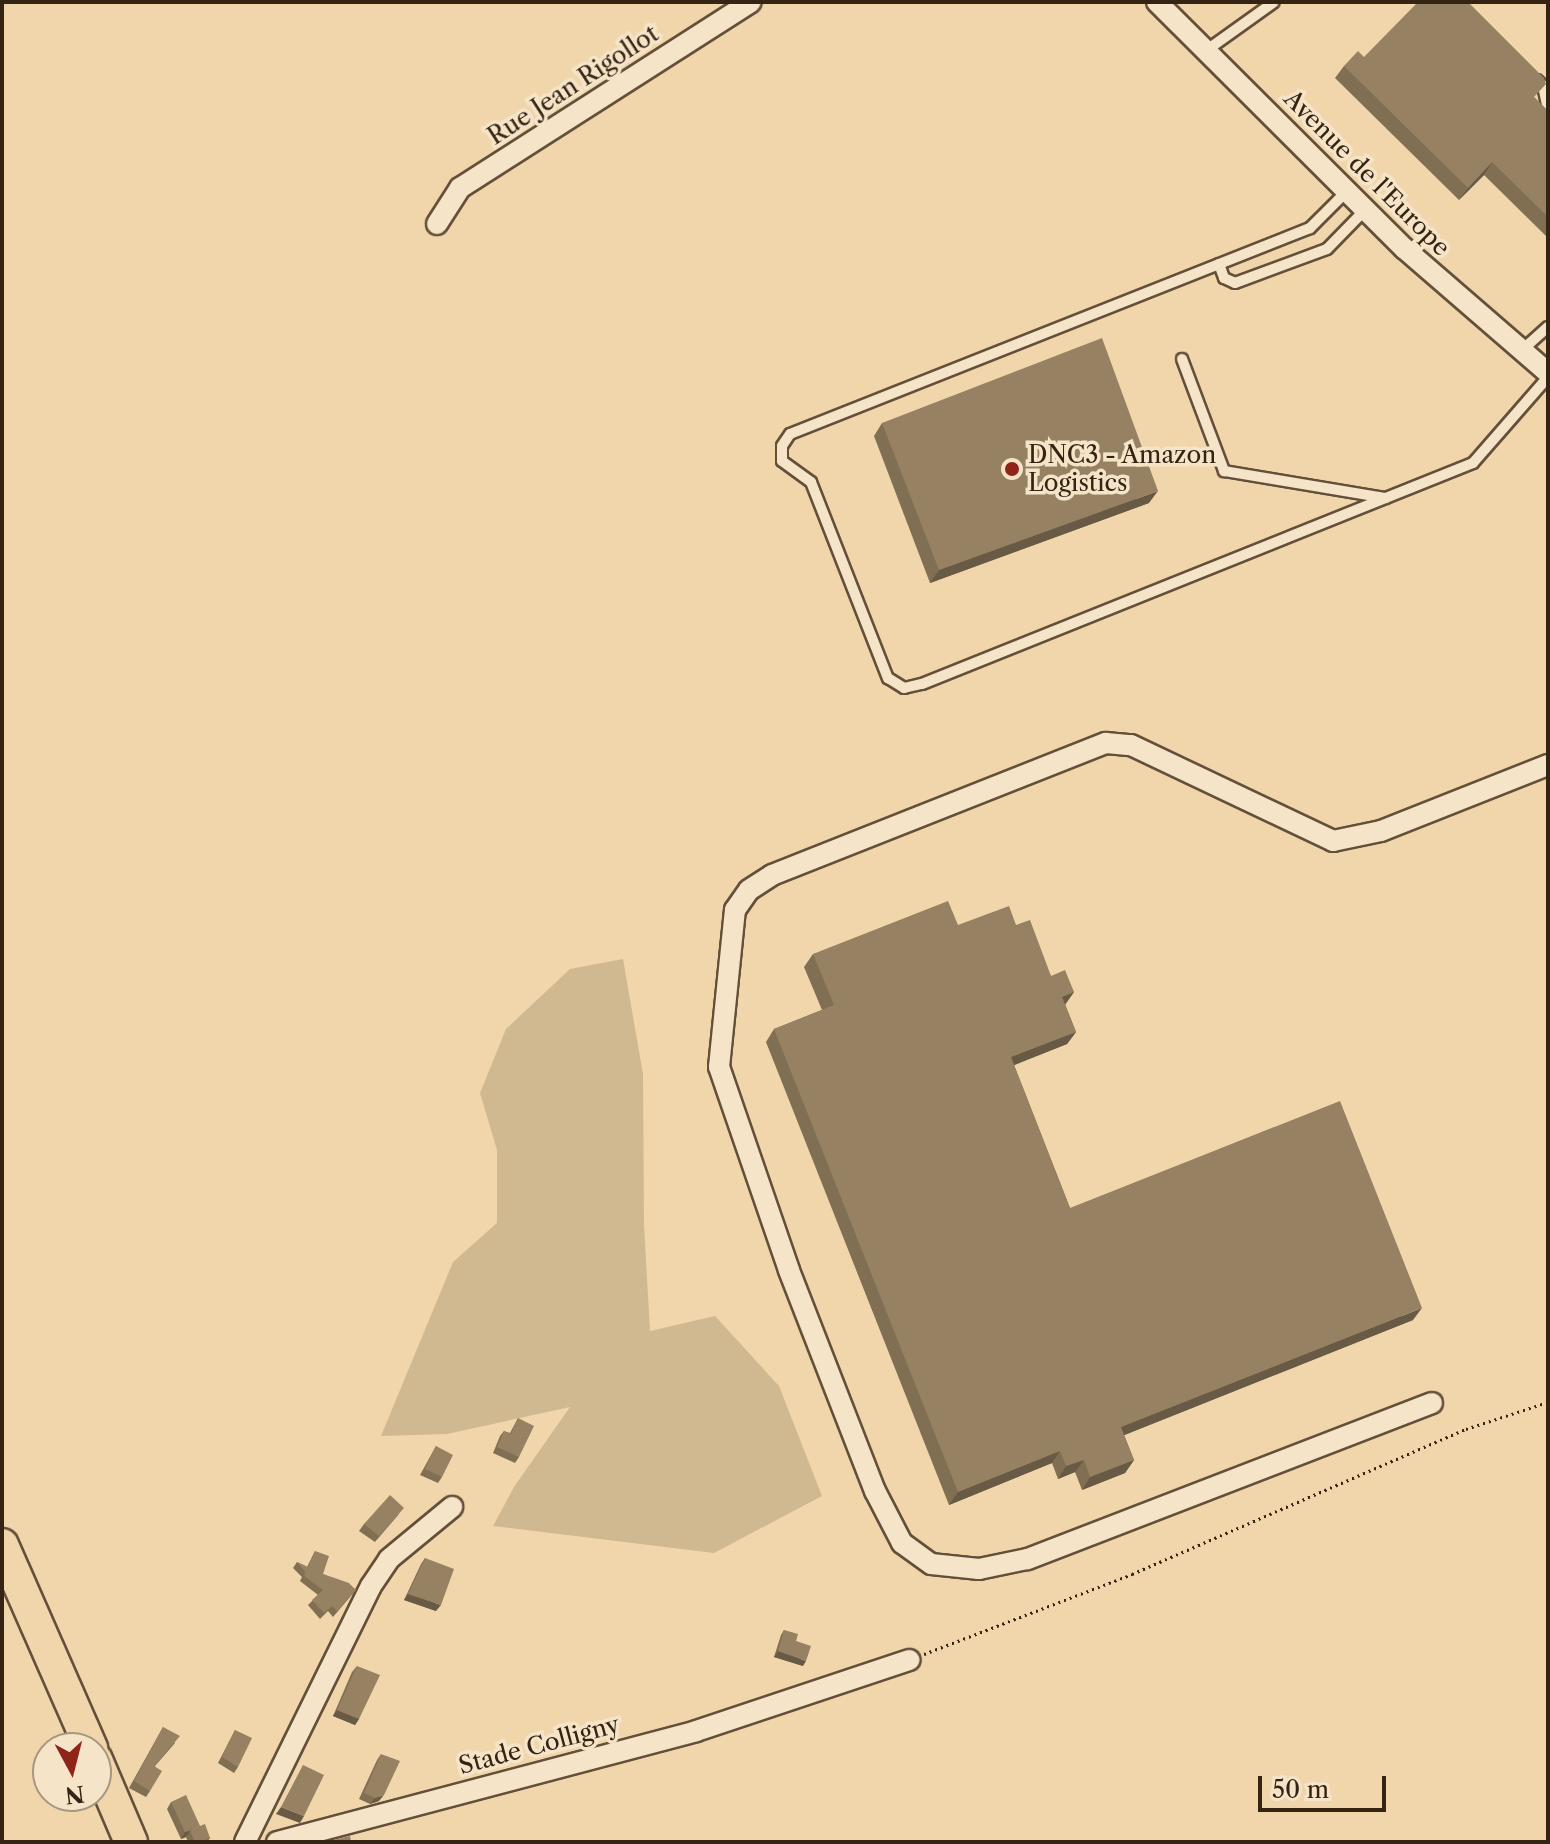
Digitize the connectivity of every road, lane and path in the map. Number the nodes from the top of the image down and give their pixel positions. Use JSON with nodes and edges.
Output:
{"nodes":[{"id":1,"x":751,"y":2,"type":"edge"},
{"id":2,"x":1157,"y":2,"type":"edge"},
{"id":3,"x":1274,"y":2,"type":"edge"},
{"id":4,"x":1207,"y":50,"type":"junction"},
{"id":5,"x":1533,"y":76,"type":"edge"},
{"id":6,"x":1548,"y":110,"type":"edge"},
{"id":7,"x":1346,"y":192,"type":"junction"},
{"id":8,"x":1365,"y":210,"type":"junction"},
{"id":9,"x":437,"y":224,"type":"dead end"},
{"id":10,"x":1219,"y":264,"type":"junction"},
{"id":11,"x":1548,"y":327,"type":"edge"},
{"id":12,"x":1521,"y":351,"type":"junction"},
{"id":13,"x":1182,"y":359,"type":"dead end"},
{"id":14,"x":1548,"y":375,"type":"edge"},
{"id":15,"x":1388,"y":499,"type":"junction"},
{"id":16,"x":1548,"y":765,"type":"edge"},
{"id":17,"x":1548,"y":1402,"type":"edge"},
{"id":18,"x":1432,"y":1403,"type":"dead end"},
{"id":19,"x":452,"y":1507,"type":"dead end"},
{"id":20,"x":2,"y":1545,"type":"edge"},
{"id":21,"x":909,"y":1660,"type":"joint"},
{"id":22,"x":84,"y":1732,"type":"edge"},
{"id":23,"x":112,"y":1797,"type":"edge"},
{"id":24,"x":131,"y":1842,"type":"edge"},
{"id":25,"x":245,"y":1842,"type":"edge"},
{"id":26,"x":277,"y":1842,"type":"edge"}],
"edges":[{"from":1,"to":9,"type":"street","name":"Rue Jean Rigollot"},
{"from":2,"to":4,"type":"street","name":"Avenue de l'Europe"},
{"from":3,"to":4,"type":"lane"},
{"from":4,"to":7,"type":"street","name":"Avenue de l'Europe"},
{"from":5,"to":6,"type":"lane"},
{"from":7,"to":8,"type":"street","name":"Avenue de l'Europe"},
{"from":7,"to":10,"type":"lane"},
{"from":8,"to":10,"type":"lane"},
{"from":8,"to":12,"type":"street","name":"Avenue de l'Europe"},
{"from":10,"to":15,"type":"lane"},
{"from":11,"to":12,"type":"lane"},
{"from":12,"to":14,"type":"street","name":"Avenue de l'Europe"},
{"from":13,"to":15,"type":"lane"},
{"from":14,"to":15,"type":"lane"},
{"from":16,"to":18,"type":"street"},
{"from":17,"to":21,"type":"path"},
{"from":19,"to":25,"type":"street"},
{"from":20,"to":22,"type":"main road"},
{"from":21,"to":26,"type":"street","name":"Stade Colligny"},
{"from":23,"to":24,"type":"main road"}]}
